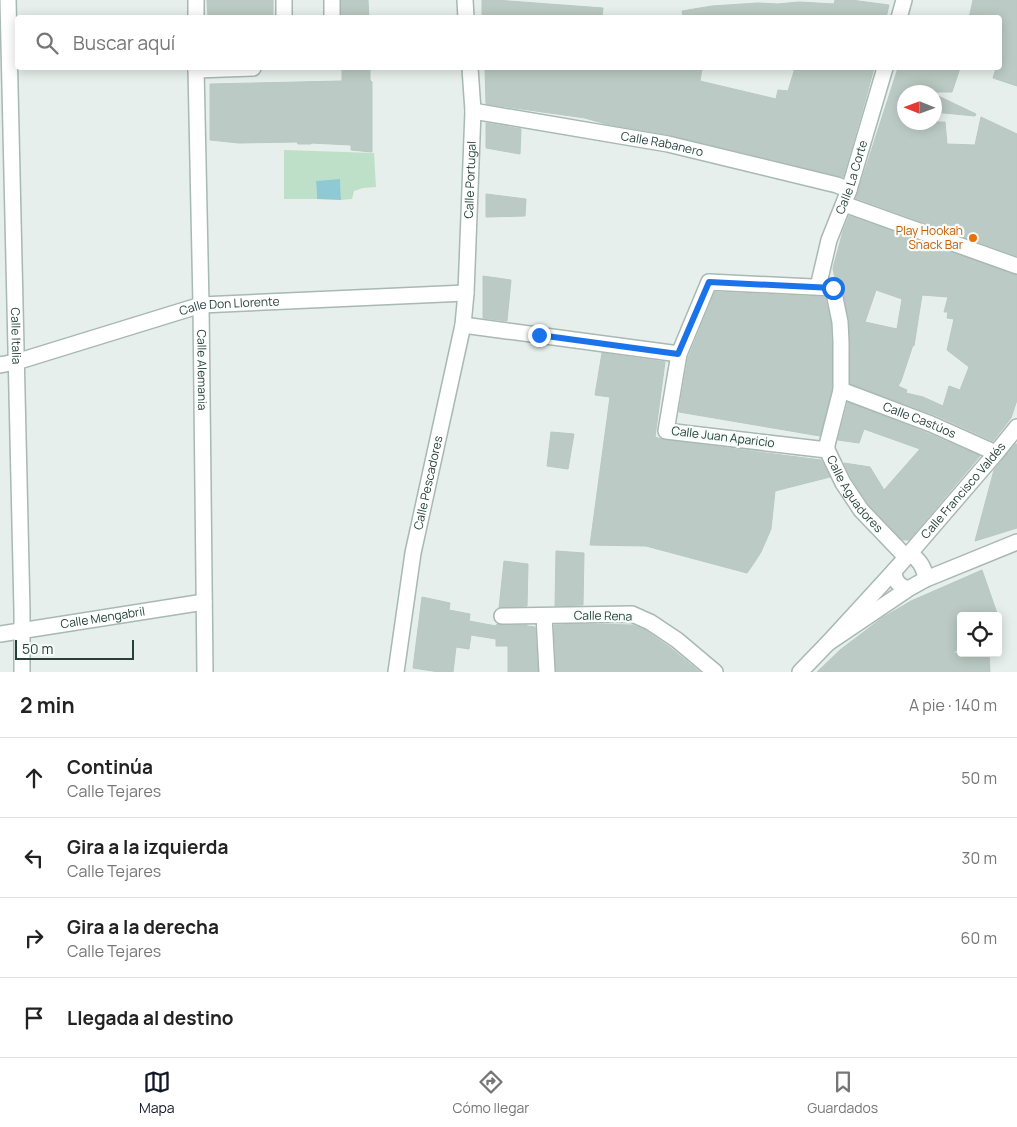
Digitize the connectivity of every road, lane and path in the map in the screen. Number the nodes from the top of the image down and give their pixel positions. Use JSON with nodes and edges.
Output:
{"nodes":[{"id":1,"x":8,"y":0,"type":"edge"},
{"id":2,"x":196,"y":0,"type":"edge"},
{"id":3,"x":284,"y":0,"type":"edge"},
{"id":4,"x":332,"y":0,"type":"edge"},
{"id":5,"x":465,"y":0,"type":"edge"},
{"id":6,"x":901,"y":0,"type":"edge"},
{"id":7,"x":196,"y":15,"type":"edge"},
{"id":8,"x":284,"y":15,"type":"edge"},
{"id":9,"x":332,"y":15,"type":"edge"},
{"id":10,"x":466,"y":15,"type":"edge"},
{"id":11,"x":899,"y":15,"type":"edge"},
{"id":12,"x":196,"y":70,"type":"edge"},
{"id":13,"x":470,"y":70,"type":"edge"},
{"id":14,"x":884,"y":70,"type":"edge"},
{"id":15,"x":473,"y":111,"type":"junction"},
{"id":16,"x":846,"y":197,"type":"junction"},
{"id":17,"x":1017,"y":266,"type":"edge"},
{"id":18,"x":818,"y":287,"type":"junction"},
{"id":19,"x":466,"y":293,"type":"junction"},
{"id":20,"x":201,"y":305,"type":"junction"},
{"id":21,"x":463,"y":325,"type":"junction"},
{"id":22,"x":678,"y":354,"type":"junction"},
{"id":23,"x":16,"y":362,"type":"junction"},
{"id":24,"x":0,"y":365,"type":"edge"},
{"id":25,"x":841,"y":390,"type":"junction"},
{"id":26,"x":1017,"y":427,"type":"edge"},
{"id":27,"x":827,"y":450,"type":"junction"},
{"id":28,"x":996,"y":453,"type":"junction"},
{"id":29,"x":1017,"y":542,"type":"edge"},
{"id":30,"x":908,"y":555,"type":"junction"},
{"id":31,"x":894,"y":571,"type":"junction"},
{"id":32,"x":926,"y":579,"type":"junction"},
{"id":33,"x":908,"y":588,"type":"junction"},
{"id":34,"x":204,"y":602,"type":"junction"},
{"id":35,"x":502,"y":616,"type":"dead end"},
{"id":36,"x":544,"y":616,"type":"junction"},
{"id":37,"x":22,"y":630,"type":"junction"},
{"id":38,"x":0,"y":634,"type":"edge"},
{"id":39,"x":828,"y":643,"type":"junction"},
{"id":40,"x":22,"y":672,"type":"edge"},
{"id":41,"x":205,"y":672,"type":"edge"},
{"id":42,"x":396,"y":672,"type":"edge"},
{"id":43,"x":547,"y":672,"type":"edge"},
{"id":44,"x":715,"y":672,"type":"edge"},
{"id":45,"x":800,"y":672,"type":"edge"}],
"edges":[{"from":1,"to":23,"type":"street","name":"Calle Italia"},
{"from":2,"to":7,"type":"street"},
{"from":3,"to":8,"type":"street"},
{"from":4,"to":9,"type":"street"},
{"from":5,"to":10,"type":"street"},
{"from":6,"to":11,"type":"street"},
{"from":12,"to":20,"type":"street","name":"Calle Alemania"},
{"from":13,"to":15,"type":"street","name":"Calle Portugal"},
{"from":14,"to":16,"type":"street","name":"Calle La Corte"},
{"from":15,"to":16,"type":"street","name":"Calle Rabanero"},
{"from":15,"to":19,"type":"street","name":"Calle Portugal"},
{"from":16,"to":17,"type":"street","name":"Calle Rabanero"},
{"from":16,"to":18,"type":"street","name":"Calle La Corte"},
{"from":18,"to":22,"type":"street"},
{"from":18,"to":25,"type":"street","name":"Calle Aguadores"},
{"from":19,"to":20,"type":"street","name":"Calle Don Llorente"},
{"from":19,"to":21,"type":"street","name":"Calle Pescadores"},
{"from":20,"to":23,"type":"street","name":"Calle Don Llorente"},
{"from":20,"to":34,"type":"street","name":"Calle Alemania"},
{"from":21,"to":22,"type":"street"},
{"from":21,"to":42,"type":"street","name":"Calle Pescadores"},
{"from":22,"to":27,"type":"street","name":"Calle Juan Aparicio"},
{"from":23,"to":24,"type":"street","name":"Calle Don Llorente"},
{"from":23,"to":37,"type":"street","name":"Calle Italia"},
{"from":25,"to":27,"type":"street","name":"Calle Aguadores"},
{"from":25,"to":28,"type":"street","name":"Calle Castúos"},
{"from":26,"to":28,"type":"street","name":"Calle Francisco Valdés"},
{"from":27,"to":30,"type":"street","name":"Calle Aguadores"},
{"from":28,"to":30,"type":"street","name":"Calle Francisco Valdés"},
{"from":29,"to":32,"type":"street"},
{"from":30,"to":31,"type":"street"},
{"from":30,"to":32,"type":"street"},
{"from":31,"to":33,"type":"street"},
{"from":31,"to":39,"type":"street"},
{"from":32,"to":33,"type":"street"},
{"from":33,"to":39,"type":"street"},
{"from":34,"to":37,"type":"street","name":"Calle Mengabril"},
{"from":34,"to":41,"type":"street","name":"Calle Alemania"},
{"from":35,"to":36,"type":"street","name":"Calle Rena"},
{"from":36,"to":43,"type":"street"},
{"from":36,"to":44,"type":"street","name":"Calle Rena"},
{"from":37,"to":38,"type":"street","name":"Calle Mengabril"},
{"from":37,"to":40,"type":"street","name":"Calle Italia"},
{"from":39,"to":45,"type":"street"}]}
